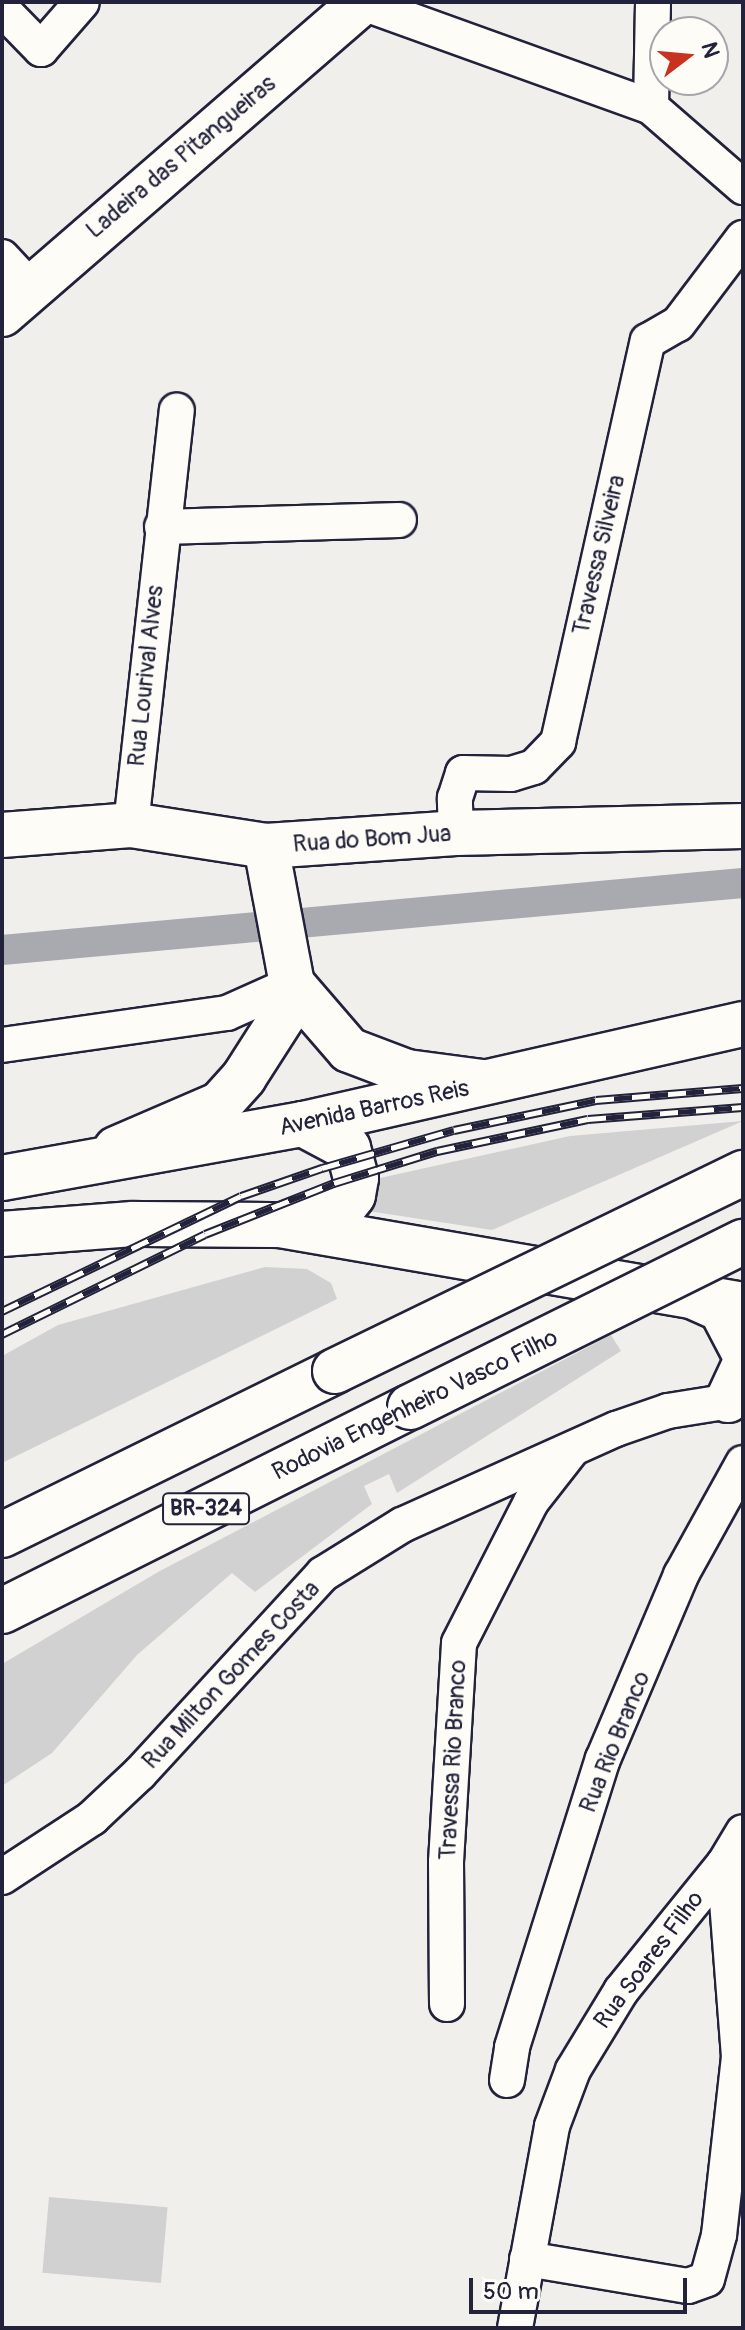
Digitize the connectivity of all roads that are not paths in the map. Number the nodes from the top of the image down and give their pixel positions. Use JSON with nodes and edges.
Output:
{"nodes":[{"id":1,"x":82,"y":2,"type":"edge"},
{"id":2,"x":361,"y":2,"type":"edge"},
{"id":3,"x":653,"y":2,"type":"edge"},
{"id":4,"x":2,"y":9,"type":"edge"},
{"id":5,"x":651,"y":107,"type":"junction"},
{"id":6,"x":743,"y":187,"type":"edge"},
{"id":7,"x":743,"y":238,"type":"edge"},
{"id":8,"x":11,"y":286,"type":"edge"},
{"id":9,"x":177,"y":411,"type":"dead end"},
{"id":10,"x":399,"y":520,"type":"dead end"},
{"id":11,"x":162,"y":527,"type":"junction"},
{"id":12,"x":131,"y":825,"type":"junction"},
{"id":13,"x":743,"y":826,"type":"edge"},
{"id":14,"x":456,"y":833,"type":"junction"},
{"id":15,"x":2,"y":835,"type":"edge"},
{"id":16,"x":266,"y":846,"type":"junction"},
{"id":17,"x":289,"y":968,"type":"junction"},
{"id":18,"x":743,"y":1024,"type":"edge"},
{"id":19,"x":2,"y":1045,"type":"edge"},
{"id":20,"x":488,"y":1083,"type":"junction"},
{"id":21,"x":303,"y":1124,"type":"junction"},
{"id":22,"x":77,"y":1165,"type":"junction"},
{"id":23,"x":743,"y":1173,"type":"edge"},
{"id":24,"x":6,"y":1175,"type":"edge"},
{"id":25,"x":280,"y":1225,"type":"junction"},
{"id":26,"x":2,"y":1234,"type":"edge"},
{"id":27,"x":743,"y":1242,"type":"edge"},
{"id":28,"x":687,"y":1294,"type":"junction"},
{"id":29,"x":743,"y":1305,"type":"edge"},
{"id":30,"x":743,"y":1351,"type":"edge"},
{"id":31,"x":738,"y":1389,"type":"edge"},
{"id":32,"x":571,"y":1451,"type":"junction"},
{"id":33,"x":743,"y":1463,"type":"edge"},
{"id":34,"x":2,"y":1535,"type":"edge"},
{"id":35,"x":2,"y":1611,"type":"edge"},
{"id":36,"x":743,"y":1832,"type":"edge"},
{"id":37,"x":724,"y":1864,"type":"junction"},
{"id":38,"x":2,"y":1877,"type":"edge"},
{"id":39,"x":447,"y":2004,"type":"dead end"},
{"id":40,"x":741,"y":2057,"type":"edge"},
{"id":41,"x":507,"y":2080,"type":"dead end"},
{"id":42,"x":527,"y":2259,"type":"junction"},
{"id":43,"x":515,"y":2328,"type":"edge"}],
"edges":[{"from":1,"to":4,"type":"street"},
{"from":2,"to":5,"type":"street"},
{"from":2,"to":8,"type":"main road","name":"Ladeira das Pitangueiras"},
{"from":3,"to":5,"type":"street"},
{"from":5,"to":6,"type":"street"},
{"from":7,"to":14,"type":"street","name":"Travessa Silveira"},
{"from":9,"to":11,"type":"street","name":"Rua Lourival Alves"},
{"from":10,"to":11,"type":"street"},
{"from":11,"to":12,"type":"street","name":"Rua Lourival Alves"},
{"from":12,"to":15,"type":"main road","name":"Rua do Bom Jua"},
{"from":12,"to":16,"type":"main road","name":"Rua do Bom Jua"},
{"from":13,"to":14,"type":"main road","name":"Rua do Bom Jua"},
{"from":14,"to":16,"type":"main road","name":"Rua do Bom Jua"},
{"from":16,"to":17,"type":"main road"},
{"from":17,"to":19,"type":"street"},
{"from":17,"to":20,"type":"main road"},
{"from":17,"to":22,"type":"main road"},
{"from":18,"to":20,"type":"main road","name":"Avenida Barros Reis"},
{"from":20,"to":21,"type":"main road","name":"Avenida Barros Reis"},
{"from":21,"to":22,"type":"main road","name":"Avenida Barros Reis"},
{"from":21,"to":25,"type":"main road"},
{"from":22,"to":24,"type":"main road","name":"Avenida Barros Reis"},
{"from":23,"to":34,"type":"main road","number":"BR-324","bridge":true},
{"from":25,"to":26,"type":"main road"},
{"from":25,"to":28,"type":"main road"},
{"from":27,"to":35,"type":"main road","name":"Rodovia Engenheiro Vasco Filho","number":"BR-324","bridge":true},
{"from":28,"to":29,"type":"main road"},
{"from":28,"to":30,"type":"main road"},
{"from":31,"to":32,"type":"street","name":"Rua Milton Gomes Costa"},
{"from":32,"to":38,"type":"street","name":"Rua Milton Gomes Costa"},
{"from":32,"to":39,"type":"street","name":"Travessa Rio Branco"},
{"from":33,"to":41,"type":"street","name":"Rua Rio Branco"},
{"from":36,"to":37,"type":"street","name":"Rua Soares Filho"},
{"from":37,"to":40,"type":"street"},
{"from":37,"to":42,"type":"street","name":"Rua Soares Filho"},
{"from":40,"to":42,"type":"street"},
{"from":42,"to":43,"type":"street","name":"Rua Soares Filho"}]}
